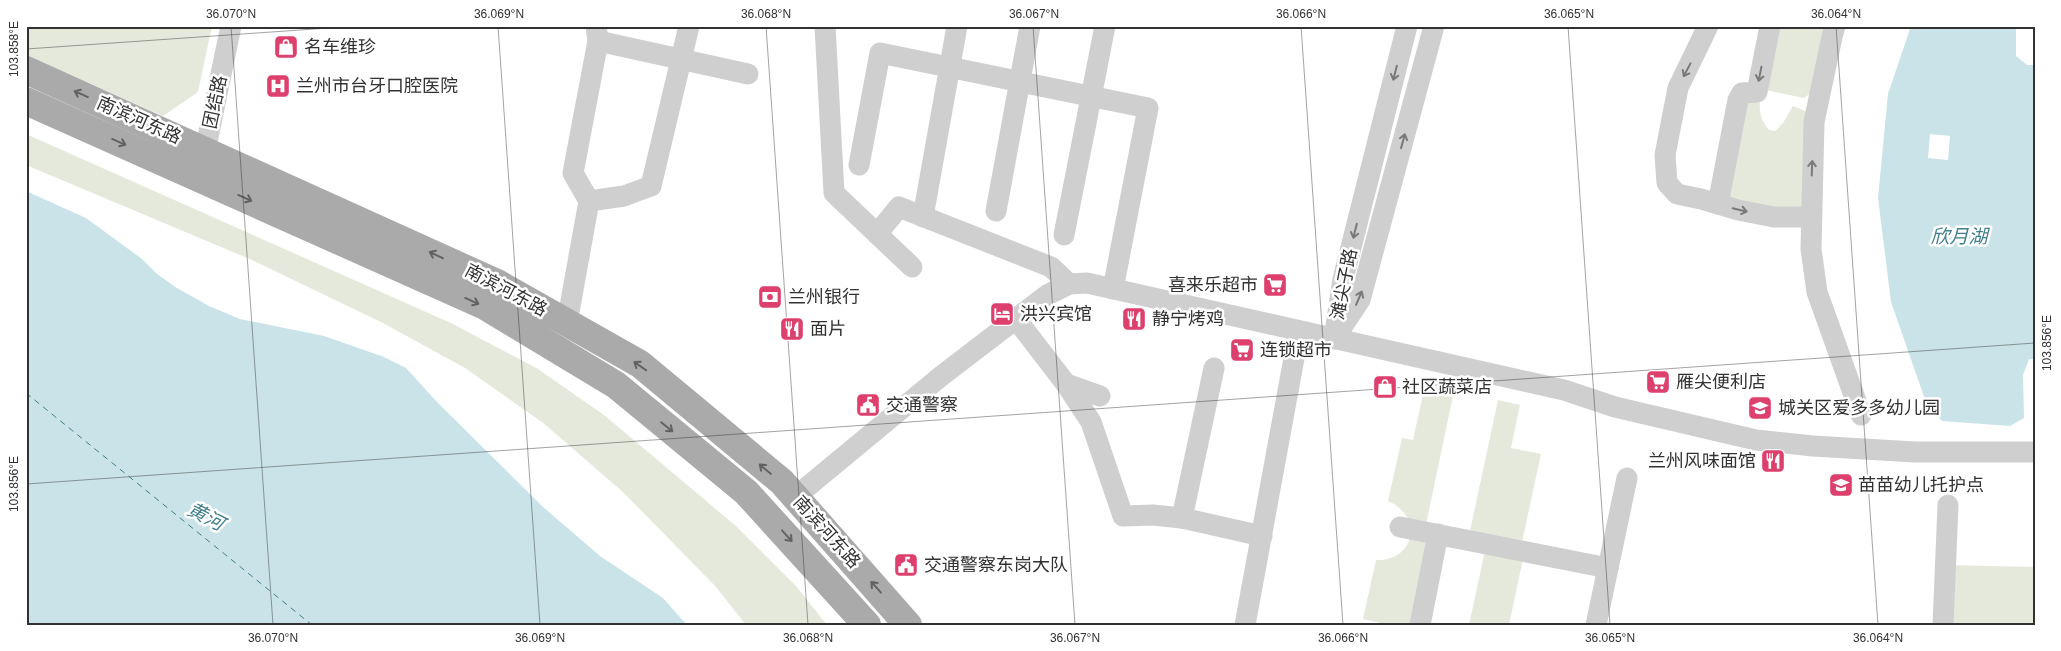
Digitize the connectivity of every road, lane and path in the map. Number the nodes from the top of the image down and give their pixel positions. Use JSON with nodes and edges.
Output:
{"nodes":[{"id":1,"x":231,"y":26,"type":"edge"},
{"id":2,"x":689,"y":26,"type":"edge"},
{"id":3,"x":825,"y":26,"type":"edge"},
{"id":4,"x":958,"y":26,"type":"edge"},
{"id":5,"x":1030,"y":26,"type":"edge"},
{"id":6,"x":1105,"y":26,"type":"edge"},
{"id":7,"x":1408,"y":26,"type":"edge"},
{"id":8,"x":1434,"y":26,"type":"edge"},
{"id":9,"x":1708,"y":26,"type":"edge"},
{"id":10,"x":1770,"y":26,"type":"edge"},
{"id":11,"x":1835,"y":26,"type":"edge"},
{"id":12,"x":597,"y":34,"type":"edge"},
{"id":13,"x":681,"y":59,"type":"junction"},
{"id":14,"x":950,"y":68,"type":"junction"},
{"id":15,"x":26,"y":70,"type":"edge"},
{"id":16,"x":748,"y":74,"type":"dead end"},
{"id":17,"x":1019,"y":82,"type":"junction"},
{"id":18,"x":1091,"y":96,"type":"junction"},
{"id":19,"x":26,"y":101,"type":"edge"},
{"id":20,"x":206,"y":150,"type":"junction"},
{"id":21,"x":859,"y":165,"type":"dead end"},
{"id":22,"x":200,"y":178,"type":"junction"},
{"id":23,"x":589,"y":201,"type":"junction"},
{"id":24,"x":1718,"y":204,"type":"junction"},
{"id":25,"x":996,"y":211,"type":"dead end"},
{"id":26,"x":923,"y":217,"type":"junction"},
{"id":27,"x":1810,"y":217,"type":"junction"},
{"id":28,"x":877,"y":234,"type":"junction"},
{"id":29,"x":1064,"y":235,"type":"dead end"},
{"id":30,"x":912,"y":268,"type":"dead end"},
{"id":31,"x":1069,"y":284,"type":"junction"},
{"id":32,"x":1113,"y":290,"type":"junction"},
{"id":33,"x":1016,"y":319,"type":"junction"},
{"id":34,"x":566,"y":323,"type":"junction"},
{"id":35,"x":1299,"y":331,"type":"junction"},
{"id":36,"x":1334,"y":339,"type":"junction"},
{"id":37,"x":1214,"y":368,"type":"dead end"},
{"id":38,"x":1066,"y":384,"type":"junction"},
{"id":39,"x":1100,"y":396,"type":"dead end"},
{"id":40,"x":1861,"y":415,"type":"dead end"},
{"id":41,"x":2035,"y":452,"type":"edge"},
{"id":42,"x":1627,"y":478,"type":"dead end"},
{"id":43,"x":795,"y":497,"type":"junction"},
{"id":44,"x":1948,"y":505,"type":"dead end"},
{"id":45,"x":1182,"y":518,"type":"junction"},
{"id":46,"x":1400,"y":527,"type":"dead end"},
{"id":47,"x":1438,"y":534,"type":"junction"},
{"id":48,"x":1262,"y":536,"type":"junction"},
{"id":49,"x":1608,"y":568,"type":"junction"},
{"id":50,"x":867,"y":625,"type":"edge"},
{"id":51,"x":908,"y":625,"type":"edge"},
{"id":52,"x":1245,"y":625,"type":"edge"},
{"id":53,"x":1420,"y":625,"type":"edge"},
{"id":54,"x":1596,"y":625,"type":"edge"},
{"id":55,"x":1944,"y":625,"type":"edge"}],
"edges":[{"from":1,"to":20,"type":"street","name":"团结路"},
{"from":2,"to":13,"type":"street"},
{"from":3,"to":28,"type":"street"},
{"from":4,"to":14,"type":"street"},
{"from":5,"to":17,"type":"street"},
{"from":6,"to":18,"type":"street"},
{"from":7,"to":36,"type":"street","name":"滩尖子路","one_way":true},
{"from":36,"to":8,"type":"street","name":"滩尖子路","one_way":true},
{"from":9,"to":24,"type":"street","one_way":true},
{"from":10,"to":24,"type":"street","one_way":true},
{"from":27,"to":11,"type":"street","one_way":true},
{"from":12,"to":13,"type":"street"},
{"from":12,"to":23,"type":"street"},
{"from":13,"to":16,"type":"street"},
{"from":13,"to":23,"type":"street"},
{"from":14,"to":17,"type":"street"},
{"from":14,"to":21,"type":"street"},
{"from":14,"to":26,"type":"street"},
{"from":20,"to":15,"type":"main road","name":"南滨河东路","one_way":true},
{"from":17,"to":18,"type":"street"},
{"from":17,"to":25,"type":"street"},
{"from":18,"to":29,"type":"street"},
{"from":18,"to":32,"type":"street"},
{"from":19,"to":22,"type":"main road","name":"南滨河东路","one_way":true},
{"from":20,"to":22,"type":"street","name":"团结路"},
{"from":34,"to":20,"type":"main road","name":"南滨河东路","one_way":true},
{"from":22,"to":50,"type":"main road","name":"南滨河东路","one_way":true},
{"from":23,"to":34,"type":"street"},
{"from":24,"to":27,"type":"street","one_way":true},
{"from":26,"to":28,"type":"street"},
{"from":26,"to":31,"type":"street"},
{"from":27,"to":40,"type":"street"},
{"from":28,"to":30,"type":"street"},
{"from":31,"to":32,"type":"street"},
{"from":31,"to":33,"type":"street"},
{"from":32,"to":35,"type":"street"},
{"from":33,"to":38,"type":"street"},
{"from":33,"to":43,"type":"street"},
{"from":43,"to":34,"type":"main road","name":"南滨河东路","one_way":true},
{"from":35,"to":36,"type":"street"},
{"from":35,"to":48,"type":"street"},
{"from":36,"to":41,"type":"street"},
{"from":37,"to":45,"type":"street"},
{"from":38,"to":39,"type":"street"},
{"from":38,"to":45,"type":"street"},
{"from":42,"to":49,"type":"street"},
{"from":51,"to":43,"type":"main road","name":"南滨河东路","one_way":true},
{"from":44,"to":55,"type":"street"},
{"from":45,"to":48,"type":"street"},
{"from":46,"to":47,"type":"street"},
{"from":47,"to":49,"type":"street"},
{"from":47,"to":53,"type":"street"},
{"from":48,"to":52,"type":"street"},
{"from":49,"to":54,"type":"street"}]}
